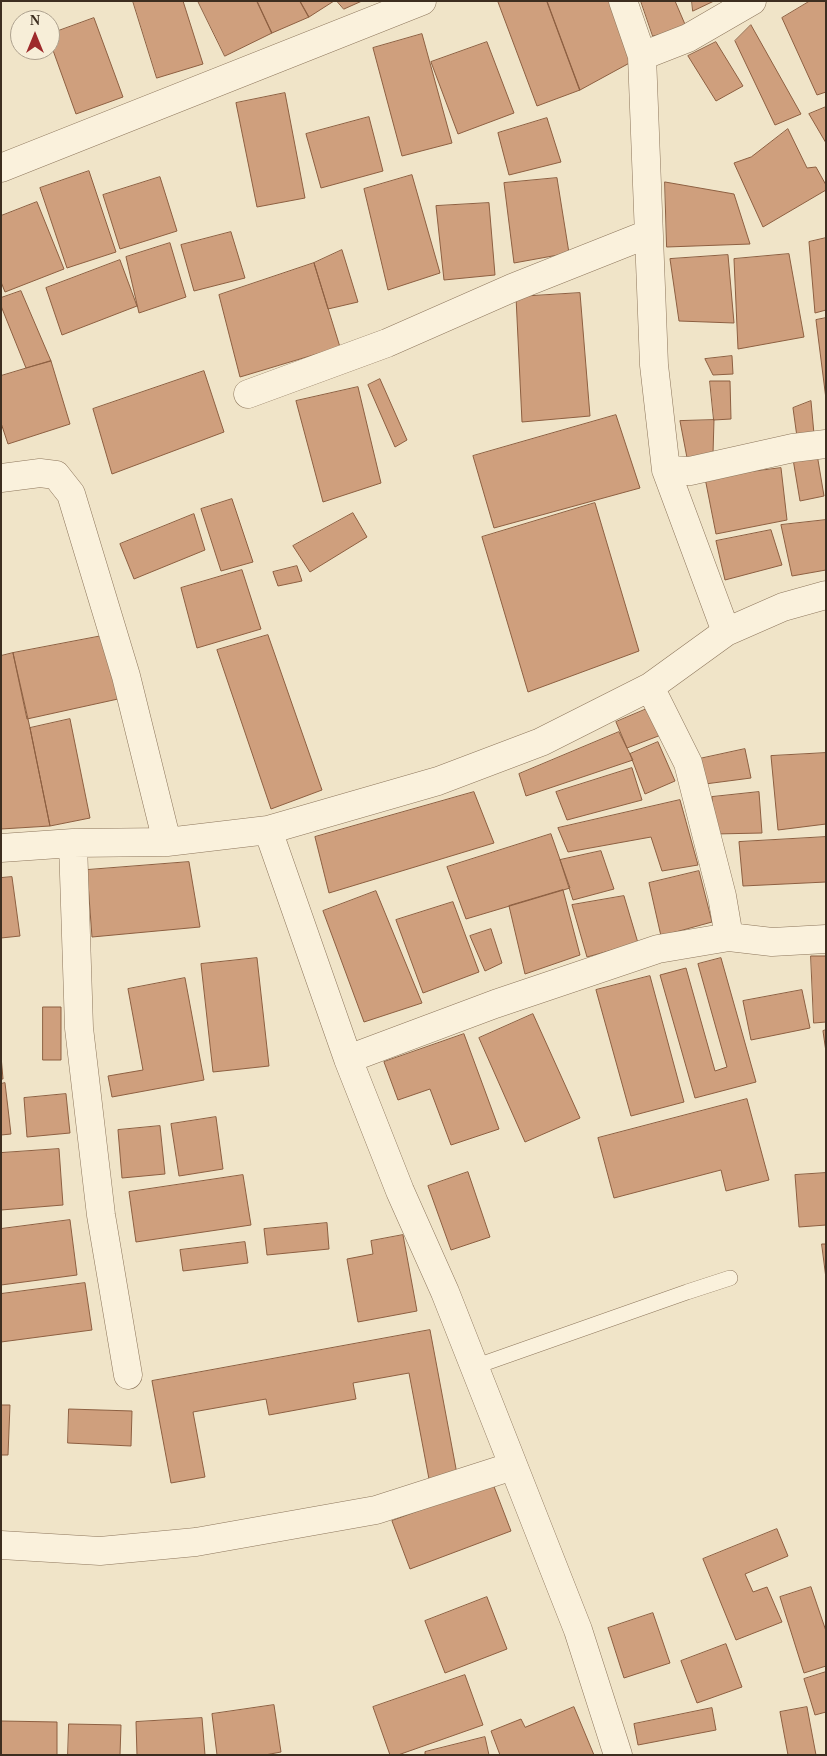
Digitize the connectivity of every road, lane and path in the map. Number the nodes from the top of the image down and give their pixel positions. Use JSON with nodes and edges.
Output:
{"nodes":[{"id":1,"x":422,"y":1,"type":"edge"},
{"id":2,"x":623,"y":1,"type":"edge"},
{"id":3,"x":752,"y":1,"type":"edge"},
{"id":4,"x":642,"y":56,"type":"junction"},
{"id":5,"x":1,"y":168,"type":"edge"},
{"id":6,"x":648,"y":234,"type":"junction"},
{"id":7,"x":248,"y":394,"type":"dead end"},
{"id":8,"x":826,"y":444,"type":"edge"},
{"id":9,"x":666,"y":470,"type":"junction"},
{"id":10,"x":2,"y":474,"type":"edge"},
{"id":11,"x":826,"y":596,"type":"edge"},
{"id":12,"x":726,"y":632,"type":"junction"},
{"id":13,"x":650,"y":687,"type":"junction"},
{"id":14,"x":268,"y":830,"type":"junction"},
{"id":15,"x":167,"y":842,"type":"junction"},
{"id":16,"x":73,"y":843,"type":"junction"},
{"id":17,"x":1,"y":848,"type":"edge"},
{"id":18,"x":729,"y":937,"type":"junction"},
{"id":19,"x":826,"y":939,"type":"edge"},
{"id":20,"x":348,"y":1059,"type":"junction"},
{"id":21,"x":730,"y":1278,"type":"dead end"},
{"id":22,"x":474,"y":1367,"type":"junction"},
{"id":23,"x":128,"y":1375,"type":"dead end"},
{"id":24,"x":513,"y":1466,"type":"junction"},
{"id":25,"x":1,"y":1545,"type":"edge"},
{"id":26,"x":618,"y":1755,"type":"edge"}],
"edges":[{"from":1,"to":5,"type":"street"},
{"from":2,"to":4,"type":"street"},
{"from":3,"to":4,"type":"street"},
{"from":4,"to":6,"type":"street"},
{"from":6,"to":7,"type":"street"},
{"from":6,"to":9,"type":"street"},
{"from":8,"to":9,"type":"street"},
{"from":9,"to":12,"type":"street"},
{"from":10,"to":15,"type":"street"},
{"from":11,"to":12,"type":"street"},
{"from":12,"to":13,"type":"street"},
{"from":13,"to":14,"type":"street"},
{"from":13,"to":18,"type":"street"},
{"from":14,"to":15,"type":"street"},
{"from":14,"to":20,"type":"street"},
{"from":15,"to":16,"type":"street"},
{"from":16,"to":17,"type":"street"},
{"from":16,"to":23,"type":"street"},
{"from":18,"to":19,"type":"street"},
{"from":18,"to":20,"type":"street"},
{"from":20,"to":22,"type":"street"},
{"from":21,"to":22,"type":"lane"},
{"from":22,"to":24,"type":"street"},
{"from":24,"to":25,"type":"street"},
{"from":24,"to":26,"type":"street"}]}
